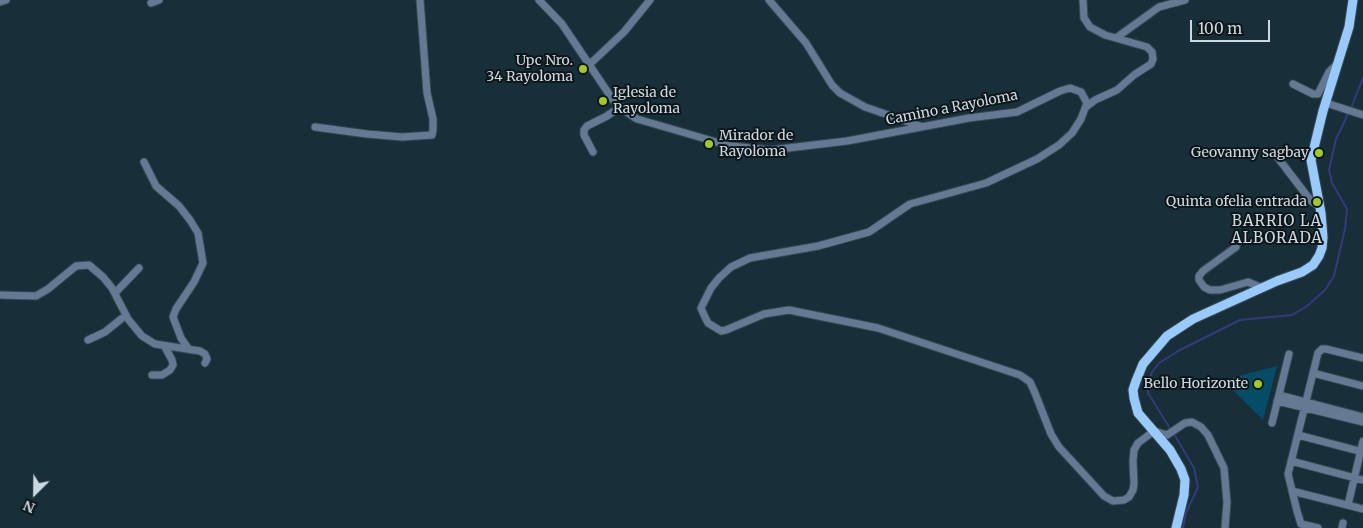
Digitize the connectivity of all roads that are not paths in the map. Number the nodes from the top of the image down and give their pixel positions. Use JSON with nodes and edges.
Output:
{"nodes":[{"id":1,"x":6,"y":0,"type":"edge"},
{"id":2,"x":159,"y":0,"type":"edge"},
{"id":3,"x":420,"y":0,"type":"edge"},
{"id":4,"x":539,"y":0,"type":"edge"},
{"id":5,"x":650,"y":0,"type":"edge"},
{"id":6,"x":768,"y":0,"type":"edge"},
{"id":7,"x":1083,"y":0,"type":"edge"},
{"id":8,"x":1185,"y":0,"type":"edge"},
{"id":9,"x":1352,"y":0,"type":"edge"},
{"id":10,"x":0,"y":2,"type":"edge"},
{"id":11,"x":151,"y":3,"type":"dead end"},
{"id":12,"x":1116,"y":38,"type":"junction"},
{"id":13,"x":1339,"y":62,"type":"junction"},
{"id":14,"x":590,"y":64,"type":"junction"},
{"id":15,"x":1293,"y":84,"type":"dead end"},
{"id":16,"x":1326,"y":103,"type":"junction"},
{"id":17,"x":620,"y":107,"type":"junction"},
{"id":18,"x":1086,"y":108,"type":"junction"},
{"id":19,"x":1363,"y":115,"type":"edge"},
{"id":20,"x":920,"y":126,"type":"junction"},
{"id":21,"x":315,"y":127,"type":"dead end"},
{"id":22,"x":593,"y":152,"type":"dead end"},
{"id":23,"x":1278,"y":158,"type":"dead end"},
{"id":24,"x":144,"y":162,"type":"dead end"},
{"id":25,"x":1319,"y":206,"type":"junction"},
{"id":26,"x":1236,"y":247,"type":"dead end"},
{"id":27,"x":138,"y":268,"type":"dead end"},
{"id":28,"x":1262,"y":288,"type":"junction"},
{"id":29,"x":115,"y":293,"type":"junction"},
{"id":30,"x":0,"y":295,"type":"edge"},
{"id":31,"x":126,"y":315,"type":"junction"},
{"id":32,"x":88,"y":340,"type":"dead end"},
{"id":33,"x":165,"y":346,"type":"junction"},
{"id":34,"x":188,"y":348,"type":"junction"},
{"id":35,"x":1289,"y":354,"type":"dead end"},
{"id":36,"x":1363,"y":358,"type":"edge"},
{"id":37,"x":205,"y":363,"type":"dead end"},
{"id":38,"x":1313,"y":373,"type":"junction"},
{"id":39,"x":152,"y":375,"type":"dead end"},
{"id":40,"x":1363,"y":386,"type":"edge"},
{"id":41,"x":1278,"y":398,"type":"junction"},
{"id":42,"x":1305,"y":405,"type":"junction"},
{"id":43,"x":1363,"y":417,"type":"edge"},
{"id":44,"x":1363,"y":422,"type":"edge"},
{"id":45,"x":1272,"y":423,"type":"dead end"},
{"id":46,"x":1154,"y":431,"type":"junction"},
{"id":47,"x":1168,"y":435,"type":"junction"},
{"id":48,"x":1298,"y":435,"type":"junction"},
{"id":49,"x":1363,"y":441,"type":"edge"},
{"id":50,"x":1170,"y":450,"type":"junction"},
{"id":51,"x":1362,"y":451,"type":"edge"},
{"id":52,"x":1291,"y":461,"type":"junction"},
{"id":53,"x":1354,"y":478,"type":"junction"},
{"id":54,"x":1363,"y":480,"type":"edge"},
{"id":55,"x":1292,"y":491,"type":"junction"},
{"id":56,"x":1348,"y":505,"type":"junction"},
{"id":57,"x":1363,"y":508,"type":"edge"},
{"id":58,"x":1301,"y":526,"type":"edge"},
{"id":59,"x":1176,"y":528,"type":"edge"},
{"id":60,"x":1225,"y":528,"type":"edge"},
{"id":61,"x":1318,"y":528,"type":"edge"}],
"edges":[{"from":1,"to":10,"type":"street"},
{"from":2,"to":11,"type":"street"},
{"from":3,"to":21,"type":"street"},
{"from":4,"to":14,"type":"street","name":"Camino a Rayoloma"},
{"from":5,"to":14,"type":"street"},
{"from":6,"to":20,"type":"street"},
{"from":7,"to":12,"type":"street"},
{"from":8,"to":12,"type":"street"},
{"from":9,"to":13,"type":"main road"},
{"from":12,"to":18,"type":"street"},
{"from":13,"to":15,"type":"street"},
{"from":13,"to":16,"type":"main road"},
{"from":14,"to":17,"type":"street","name":"Camino a Rayoloma"},
{"from":16,"to":19,"type":"street"},
{"from":16,"to":25,"type":"main road"},
{"from":17,"to":20,"type":"street","name":"Camino a Rayoloma"},
{"from":17,"to":22,"type":"street"},
{"from":18,"to":20,"type":"street","name":"Camino a Rayoloma"},
{"from":18,"to":46,"type":"street"},
{"from":23,"to":25,"type":"street"},
{"from":24,"to":34,"type":"street"},
{"from":25,"to":28,"type":"main road"},
{"from":26,"to":28,"type":"street"},
{"from":27,"to":29,"type":"street"},
{"from":28,"to":46,"type":"main road"},
{"from":29,"to":30,"type":"street"},
{"from":29,"to":31,"type":"street"},
{"from":31,"to":32,"type":"street"},
{"from":31,"to":33,"type":"street"},
{"from":33,"to":34,"type":"street"},
{"from":33,"to":39,"type":"street"},
{"from":34,"to":37,"type":"street"},
{"from":35,"to":41,"type":"street"},
{"from":36,"to":38,"type":"street"},
{"from":38,"to":40,"type":"street"},
{"from":38,"to":42,"type":"street"},
{"from":41,"to":42,"type":"street"},
{"from":41,"to":45,"type":"street"},
{"from":42,"to":43,"type":"street"},
{"from":42,"to":44,"type":"street"},
{"from":42,"to":48,"type":"street"},
{"from":46,"to":47,"type":"street"},
{"from":46,"to":50,"type":"main road"},
{"from":47,"to":50,"type":"street"},
{"from":47,"to":60,"type":"street"},
{"from":48,"to":51,"type":"street"},
{"from":48,"to":52,"type":"street"},
{"from":49,"to":51,"type":"street"},
{"from":50,"to":59,"type":"main road"},
{"from":51,"to":53,"type":"street"},
{"from":52,"to":53,"type":"street"},
{"from":52,"to":55,"type":"street"},
{"from":53,"to":54,"type":"street"},
{"from":53,"to":56,"type":"street"},
{"from":55,"to":56,"type":"street"},
{"from":55,"to":58,"type":"street"},
{"from":56,"to":57,"type":"street"},
{"from":58,"to":61,"type":"street"}]}
